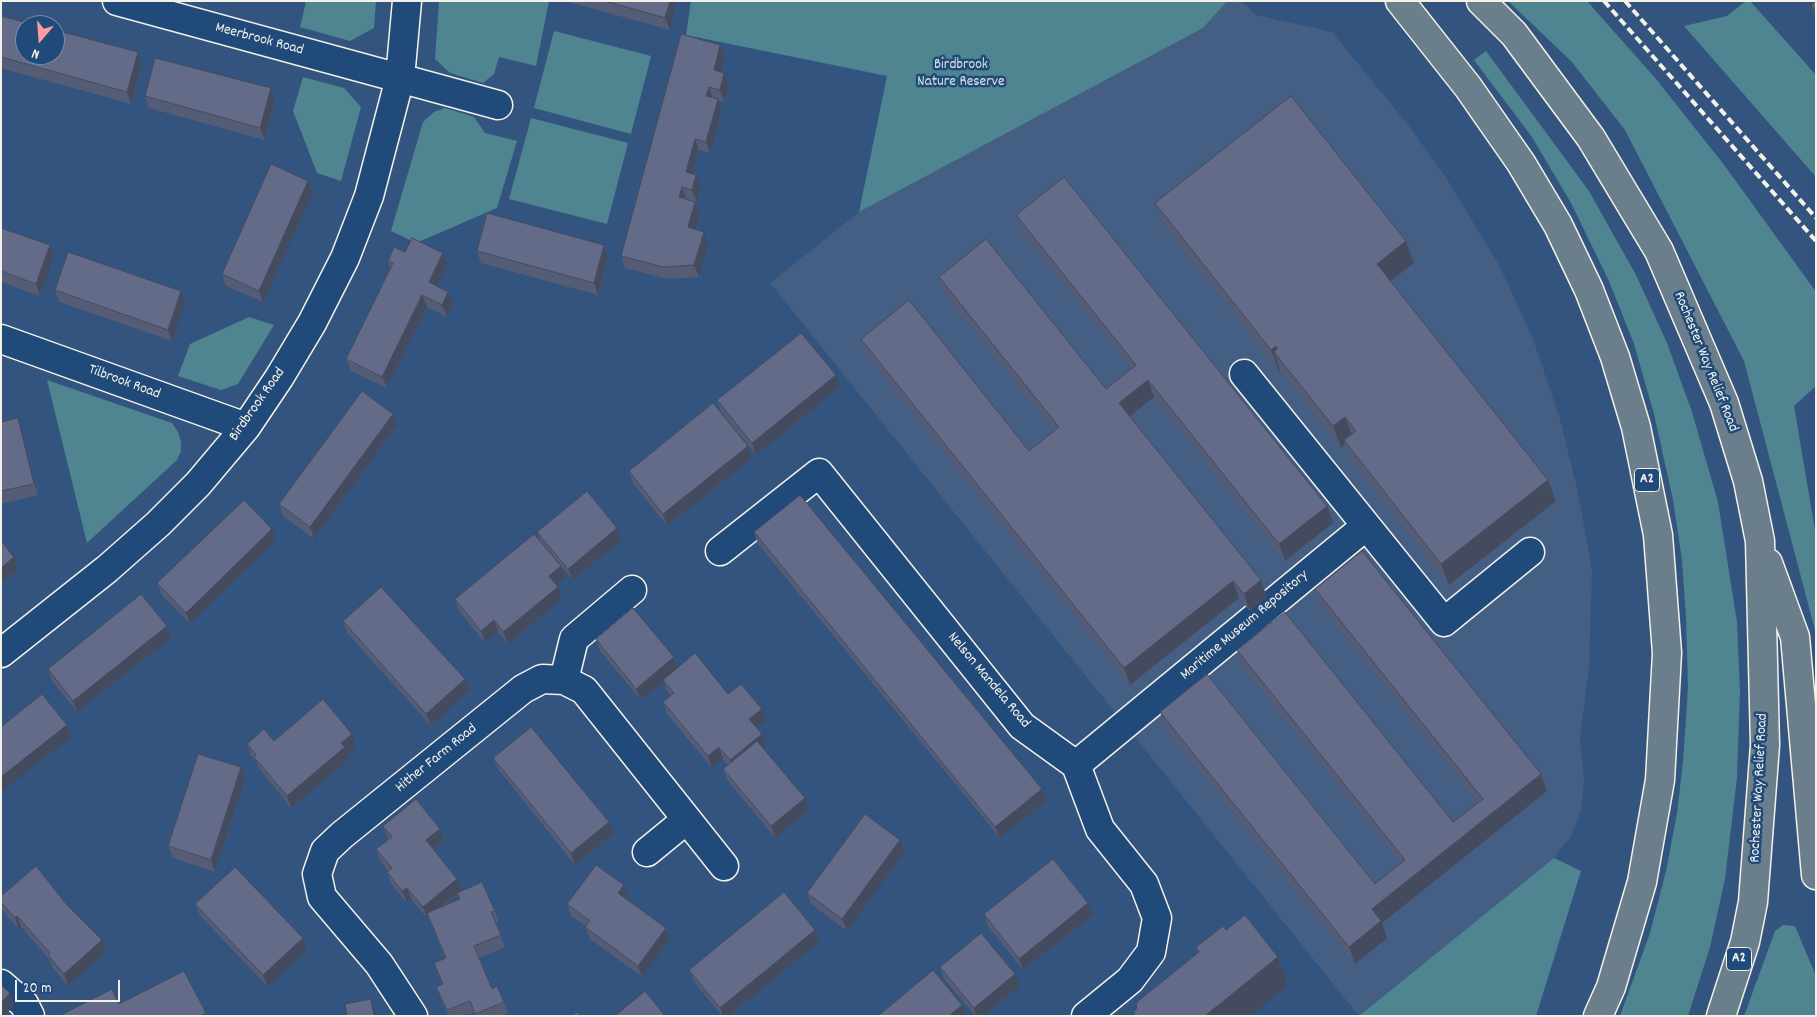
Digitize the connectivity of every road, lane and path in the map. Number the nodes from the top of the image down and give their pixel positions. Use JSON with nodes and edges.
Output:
{"nodes":[{"id":1,"x":117,"y":1,"type":"edge"},
{"id":2,"x":407,"y":1,"type":"edge"},
{"id":3,"x":1400,"y":1,"type":"edge"},
{"id":4,"x":1482,"y":1,"type":"edge"},
{"id":5,"x":400,"y":78,"type":"junction"},
{"id":6,"x":498,"y":105,"type":"dead end"},
{"id":7,"x":1,"y":339,"type":"edge"},
{"id":8,"x":1244,"y":374,"type":"dead end"},
{"id":9,"x":246,"y":426,"type":"junction"},
{"id":10,"x":1366,"y":526,"type":"junction"},
{"id":11,"x":1760,"y":540,"type":"junction"},
{"id":12,"x":720,"y":551,"type":"dead end"},
{"id":13,"x":1530,"y":552,"type":"dead end"},
{"id":14,"x":632,"y":590,"type":"dead end"},
{"id":15,"x":1,"y":653,"type":"edge"},
{"id":16,"x":564,"y":680,"type":"junction"},
{"id":17,"x":1076,"y":765,"type":"junction"},
{"id":18,"x":686,"y":820,"type":"junction"},
{"id":19,"x":647,"y":852,"type":"dead end"},
{"id":20,"x":724,"y":866,"type":"dead end"},
{"id":21,"x":1816,"y":876,"type":"edge"},
{"id":22,"x":1,"y":984,"type":"edge"},
{"id":23,"x":30,"y":1016,"type":"edge"},
{"id":24,"x":413,"y":1016,"type":"edge"},
{"id":25,"x":1086,"y":1016,"type":"edge"},
{"id":26,"x":1598,"y":1016,"type":"edge"},
{"id":27,"x":1721,"y":1016,"type":"edge"}],
"edges":[{"from":1,"to":5,"type":"street","name":"Meerbrook Road"},
{"from":2,"to":5,"type":"street","name":"Birdbrook Road"},
{"from":3,"to":26,"type":"highway","number":"A2"},
{"from":4,"to":11,"type":"highway","name":"Rochester Way Relief Road","number":"A2"},
{"from":5,"to":6,"type":"street"},
{"from":5,"to":9,"type":"street","name":"Birdbrook Road"},
{"from":7,"to":9,"type":"street","name":"Tilbrook Road"},
{"from":8,"to":10,"type":"street"},
{"from":9,"to":15,"type":"street","name":"Birdbrook Road"},
{"from":10,"to":13,"type":"street"},
{"from":10,"to":17,"type":"street","name":"Maritime Museum Repository"},
{"from":11,"to":21,"type":"highway"},
{"from":11,"to":27,"type":"highway","name":"Rochester Way Relief Road","number":"A2"},
{"from":12,"to":17,"type":"street","name":"Nelson Mandela Road"},
{"from":14,"to":16,"type":"street"},
{"from":16,"to":18,"type":"street"},
{"from":16,"to":24,"type":"street","name":"Hither Farm Road"},
{"from":17,"to":25,"type":"street"},
{"from":18,"to":19,"type":"street"},
{"from":18,"to":20,"type":"street"},
{"from":22,"to":23,"type":"street"}]}
